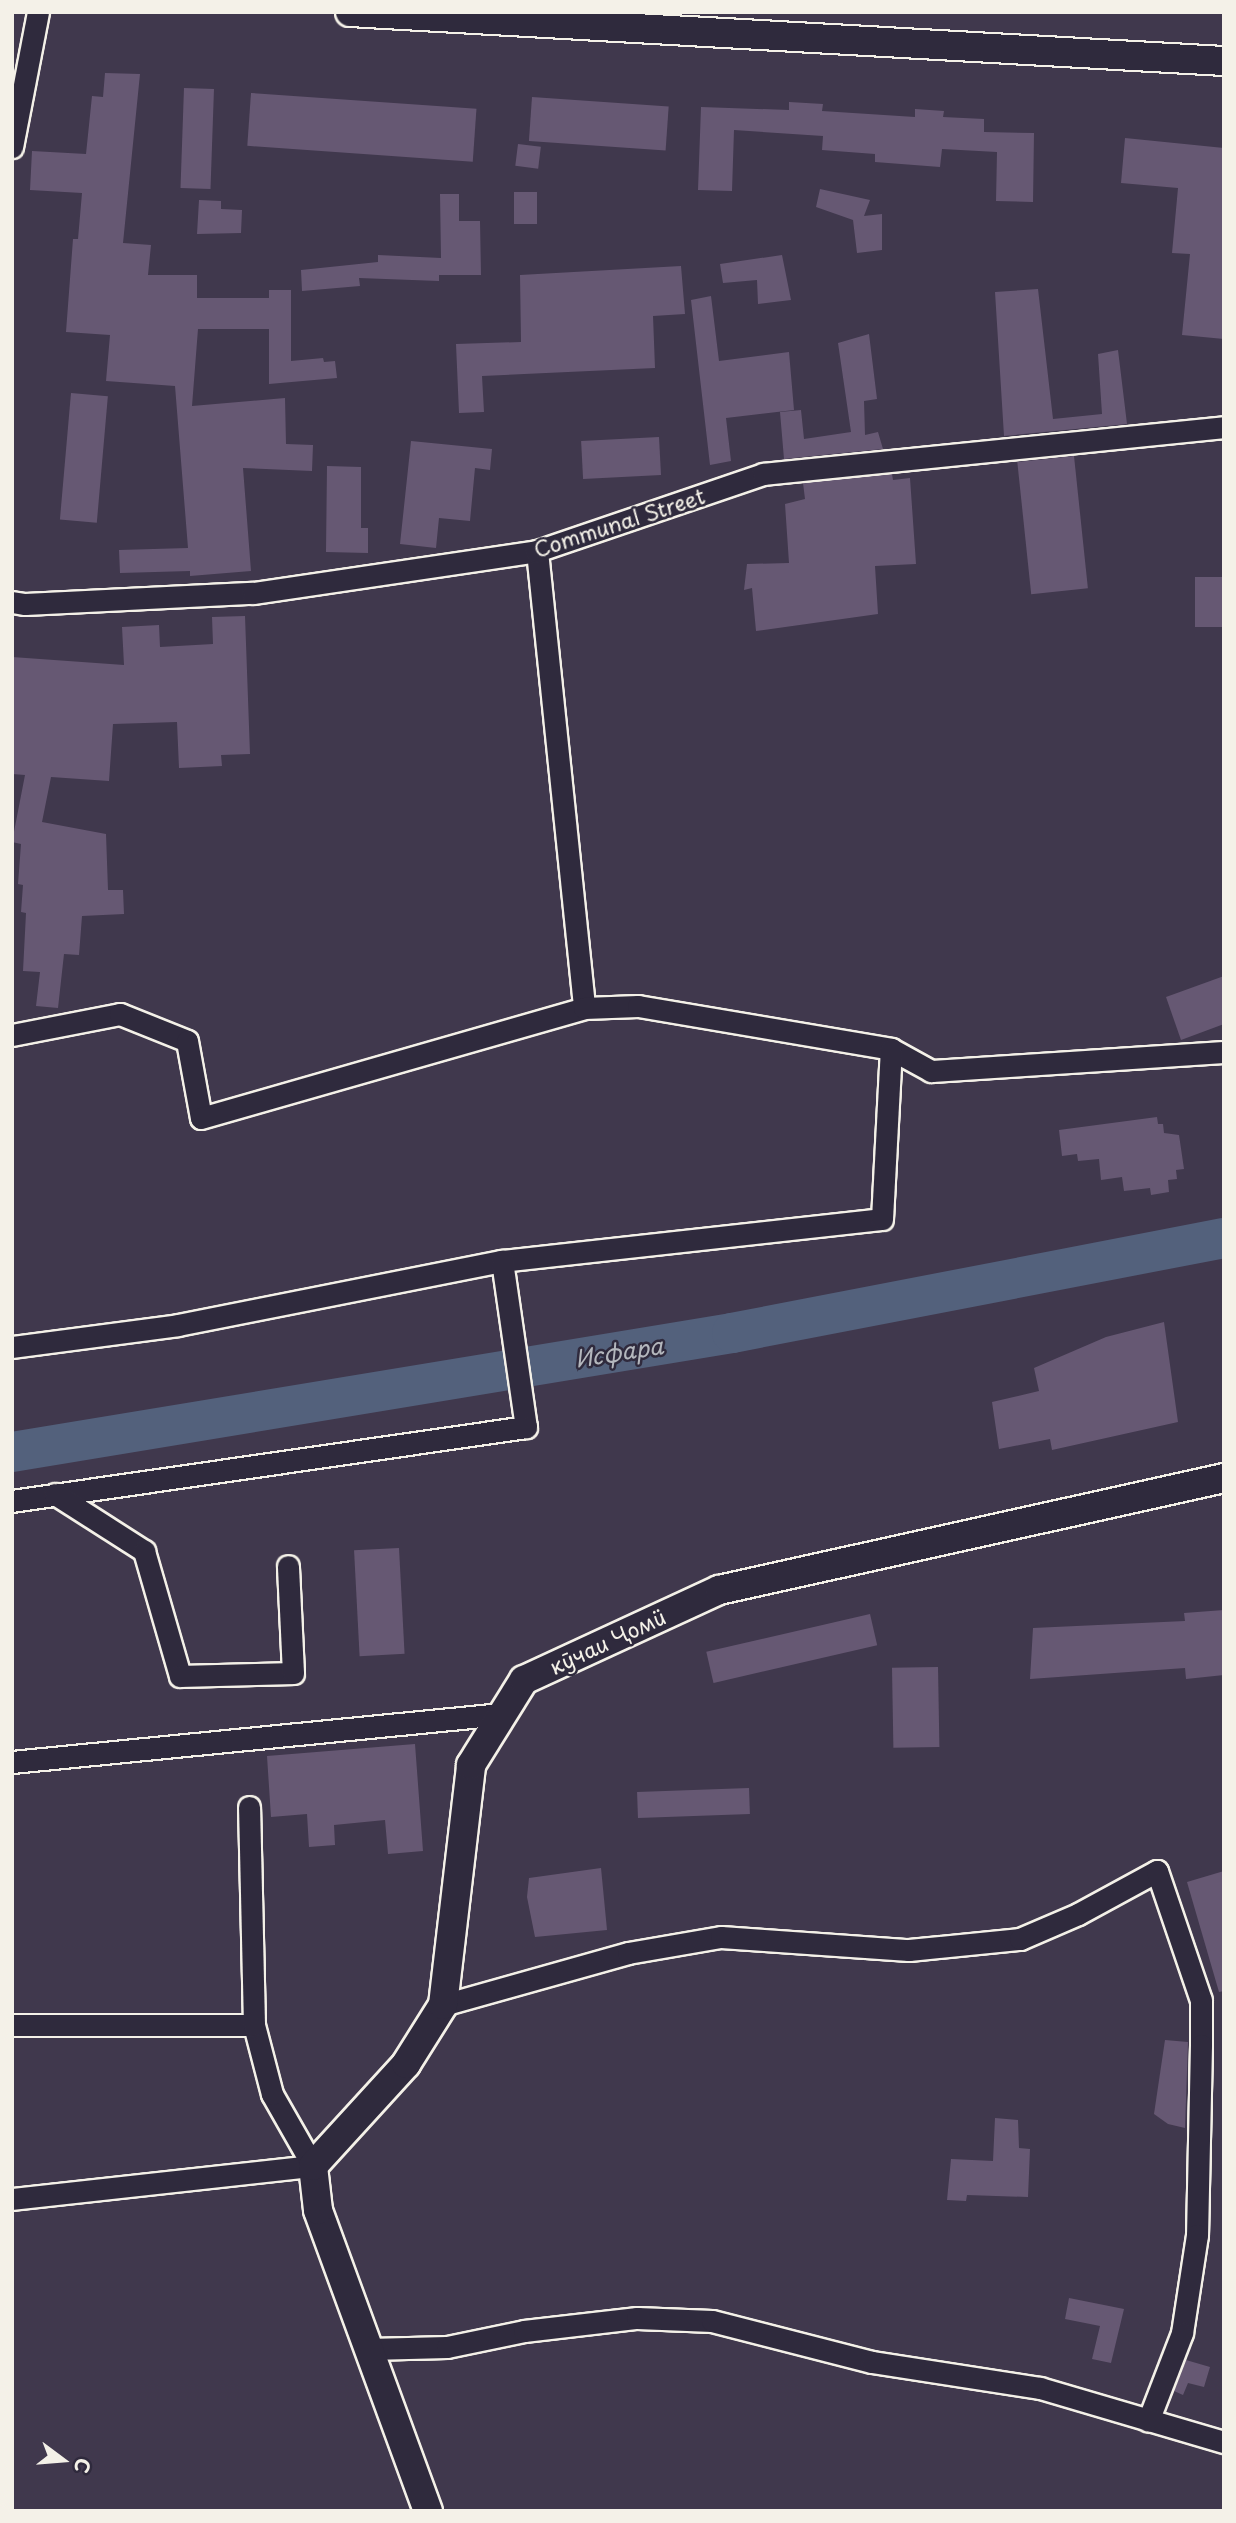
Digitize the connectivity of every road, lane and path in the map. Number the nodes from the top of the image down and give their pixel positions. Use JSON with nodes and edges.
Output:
{"nodes":[{"id":1,"x":38,"y":12,"type":"edge"},
{"id":2,"x":350,"y":12,"type":"edge"},
{"id":3,"x":1224,"y":61,"type":"edge"},
{"id":4,"x":12,"y":147,"type":"edge"},
{"id":5,"x":1224,"y":427,"type":"edge"},
{"id":6,"x":537,"y":551,"type":"junction"},
{"id":7,"x":12,"y":602,"type":"edge"},
{"id":8,"x":584,"y":1007,"type":"junction"},
{"id":9,"x":12,"y":1035,"type":"edge"},
{"id":10,"x":891,"y":1049,"type":"junction"},
{"id":11,"x":1224,"y":1052,"type":"edge"},
{"id":12,"x":502,"y":1261,"type":"junction"},
{"id":13,"x":12,"y":1347,"type":"edge"},
{"id":14,"x":1224,"y":1478,"type":"edge"},
{"id":15,"x":55,"y":1494,"type":"junction"},
{"id":16,"x":12,"y":1501,"type":"edge"},
{"id":17,"x":288,"y":1566,"type":"dead end"},
{"id":18,"x":502,"y":1714,"type":"junction"},
{"id":19,"x":12,"y":1762,"type":"edge"},
{"id":20,"x":249,"y":1807,"type":"dead end"},
{"id":21,"x":443,"y":2005,"type":"junction"},
{"id":22,"x":12,"y":2025,"type":"edge"},
{"id":23,"x":254,"y":2025,"type":"junction"},
{"id":24,"x":313,"y":2166,"type":"junction"},
{"id":25,"x":12,"y":2199,"type":"edge"},
{"id":26,"x":369,"y":2349,"type":"junction"},
{"id":27,"x":1148,"y":2421,"type":"junction"},
{"id":28,"x":1224,"y":2442,"type":"edge"},
{"id":29,"x":428,"y":2511,"type":"edge"}],
"edges":[{"from":1,"to":4,"type":"street"},
{"from":2,"to":3,"type":"main road"},
{"from":5,"to":6,"type":"street","name":"Communal Street"},
{"from":6,"to":7,"type":"street","name":"Communal Street"},
{"from":6,"to":8,"type":"street"},
{"from":8,"to":9,"type":"street"},
{"from":8,"to":10,"type":"street"},
{"from":10,"to":11,"type":"street"},
{"from":10,"to":12,"type":"street"},
{"from":12,"to":13,"type":"street"},
{"from":12,"to":15,"type":"street"},
{"from":14,"to":18,"type":"main road","name":"кӯчаи Ҷомӣ"},
{"from":15,"to":16,"type":"street"},
{"from":15,"to":17,"type":"street"},
{"from":18,"to":19,"type":"street"},
{"from":18,"to":21,"type":"main road","name":"кӯчаи Ҷомӣ"},
{"from":20,"to":23,"type":"street"},
{"from":21,"to":24,"type":"main road","name":"кӯчаи Ҷомӣ"},
{"from":21,"to":27,"type":"street"},
{"from":22,"to":23,"type":"street"},
{"from":23,"to":24,"type":"street"},
{"from":24,"to":25,"type":"street"},
{"from":24,"to":26,"type":"main road"},
{"from":26,"to":27,"type":"street"},
{"from":26,"to":29,"type":"main road"},
{"from":27,"to":28,"type":"street"}]}
